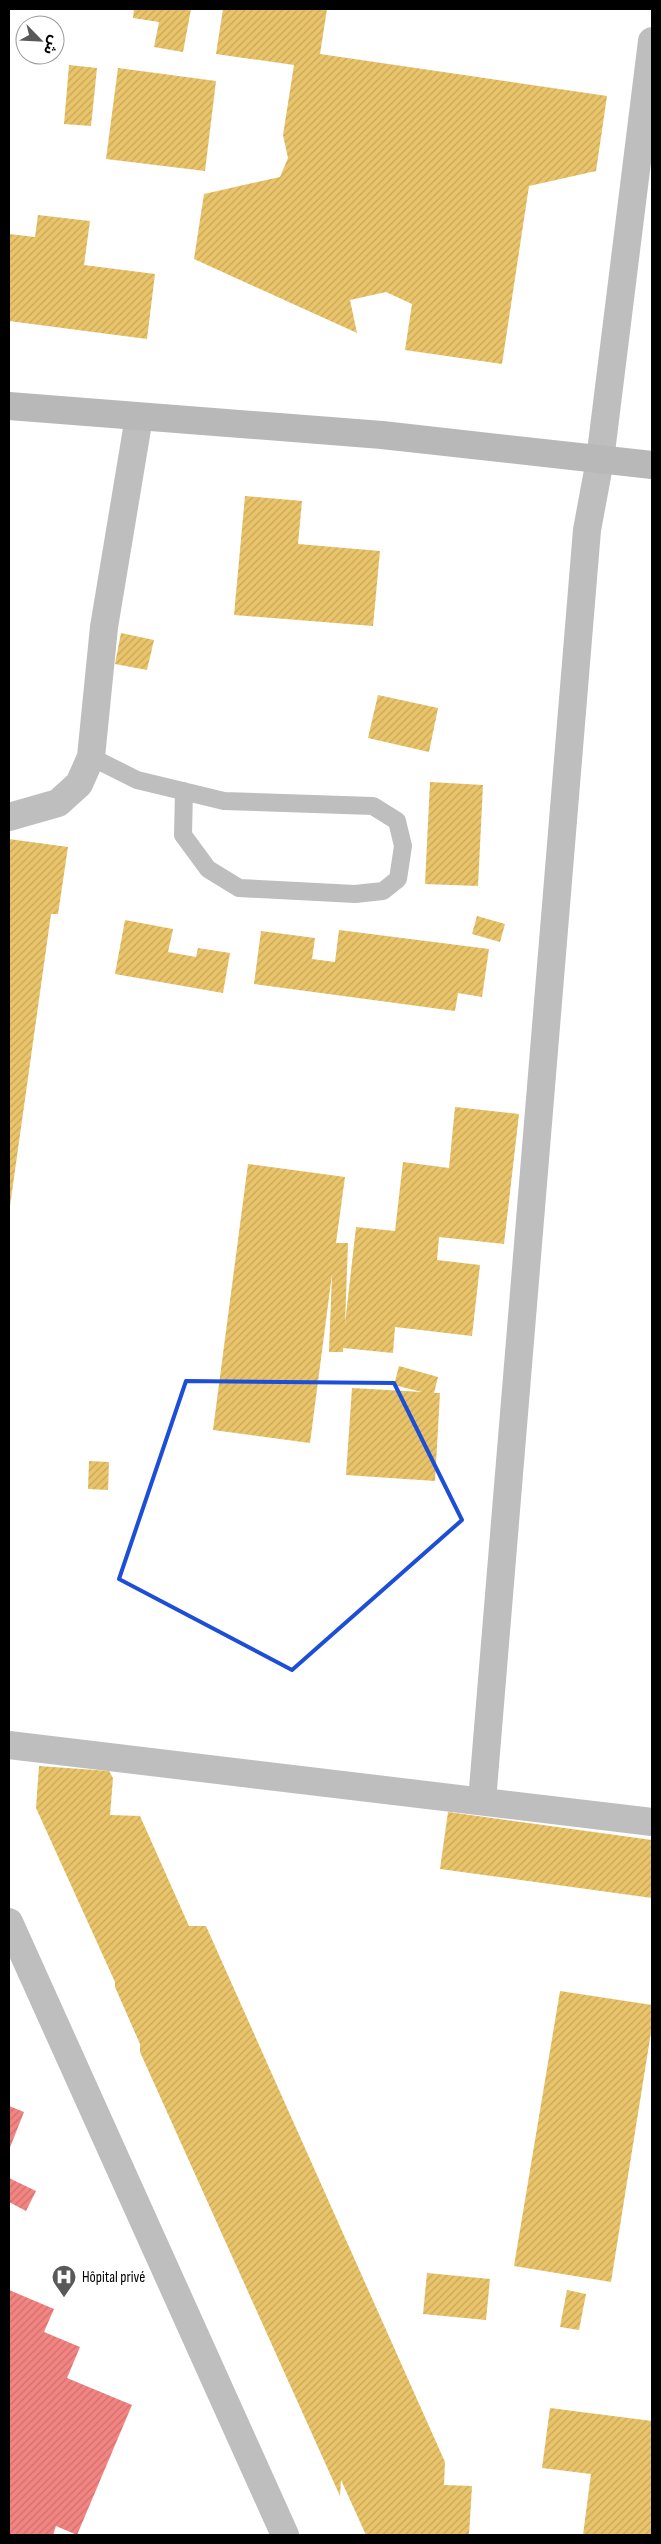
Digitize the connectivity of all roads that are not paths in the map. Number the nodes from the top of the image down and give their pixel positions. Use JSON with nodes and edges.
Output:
{"nodes":[{"id":1,"x":652,"y":41,"type":"edge"},
{"id":2,"x":9,"y":406,"type":"edge"},
{"id":3,"x":138,"y":417,"type":"junction"},
{"id":4,"x":600,"y":460,"type":"junction"},
{"id":5,"x":652,"y":465,"type":"edge"},
{"id":6,"x":91,"y":756,"type":"junction"},
{"id":7,"x":184,"y":791,"type":"junction"},
{"id":8,"x":9,"y":817,"type":"edge"},
{"id":9,"x":9,"y":1745,"type":"edge"},
{"id":10,"x":482,"y":1801,"type":"junction"},
{"id":11,"x":652,"y":1822,"type":"edge"},
{"id":12,"x":9,"y":1922,"type":"edge"},
{"id":13,"x":285,"y":2535,"type":"edge"}],
"edges":[{"from":1,"to":4,"type":"street"},
{"from":2,"to":3,"type":"main road"},
{"from":3,"to":4,"type":"main road"},
{"from":3,"to":6,"type":"street"},
{"from":4,"to":5,"type":"main road"},
{"from":4,"to":10,"type":"street"},
{"from":6,"to":7,"type":"lane"},
{"from":6,"to":8,"type":"street"},
{"from":7,"to":7,"type":"lane"},
{"from":9,"to":10,"type":"street"},
{"from":10,"to":11,"type":"street"},
{"from":12,"to":13,"type":"street"}]}
